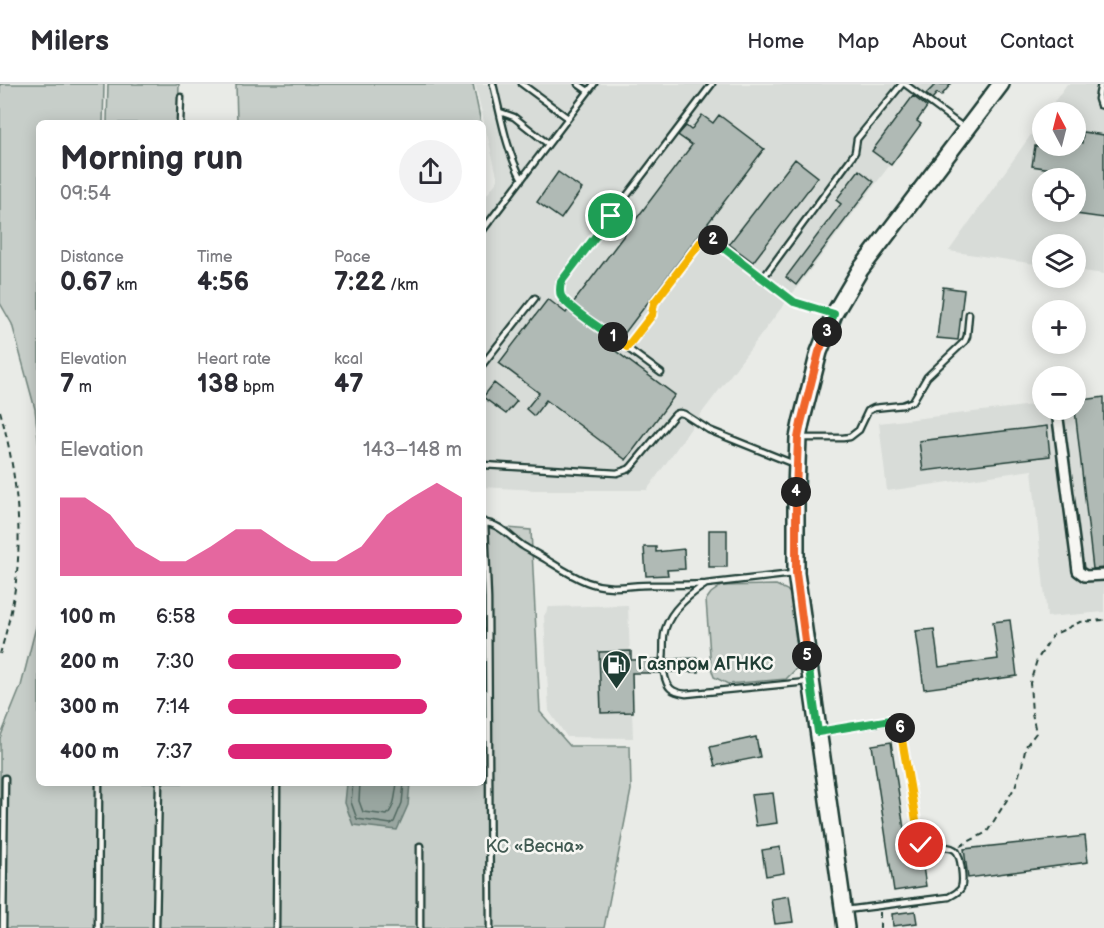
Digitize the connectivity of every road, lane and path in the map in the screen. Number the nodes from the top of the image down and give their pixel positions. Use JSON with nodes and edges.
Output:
{"nodes":[{"id":1,"x":493,"y":84,"type":"edge"},
{"id":2,"x":522,"y":84,"type":"edge"},
{"id":3,"x":578,"y":84,"type":"edge"},
{"id":4,"x":594,"y":84,"type":"edge"},
{"id":5,"x":712,"y":84,"type":"edge"},
{"id":6,"x":904,"y":84,"type":"edge"},
{"id":7,"x":1001,"y":84,"type":"edge"},
{"id":8,"x":1101,"y":84,"type":"edge"},
{"id":9,"x":588,"y":92,"type":"junction"},
{"id":10,"x":181,"y":97,"type":"dead end"},
{"id":11,"x":1104,"y":106,"type":"edge"},
{"id":12,"x":500,"y":112,"type":"junction"},
{"id":13,"x":568,"y":118,"type":"junction"},
{"id":14,"x":180,"y":120,"type":"edge"},
{"id":15,"x":966,"y":129,"type":"junction"},
{"id":16,"x":548,"y":144,"type":"junction"},
{"id":17,"x":522,"y":179,"type":"junction"},
{"id":18,"x":486,"y":226,"type":"edge"},
{"id":19,"x":763,"y":278,"type":"junction"},
{"id":20,"x":535,"y":298,"type":"dead end"},
{"id":21,"x":834,"y":314,"type":"junction"},
{"id":22,"x":969,"y":314,"type":"dead end"},
{"id":23,"x":627,"y":347,"type":"junction"},
{"id":24,"x":486,"y":360,"type":"edge"},
{"id":25,"x":661,"y":373,"type":"dead end"},
{"id":26,"x":0,"y":411,"type":"edge"},
{"id":27,"x":1058,"y":420,"type":"edge"},
{"id":28,"x":798,"y":438,"type":"junction"},
{"id":29,"x":486,"y":465,"type":"edge"},
{"id":30,"x":797,"y":465,"type":"junction"},
{"id":31,"x":486,"y":524,"type":"edge"},
{"id":32,"x":486,"y":567,"type":"edge"},
{"id":33,"x":796,"y":573,"type":"junction"},
{"id":34,"x":1104,"y":575,"type":"edge"},
{"id":35,"x":706,"y":584,"type":"junction"},
{"id":36,"x":1104,"y":620,"type":"edge"},
{"id":37,"x":0,"y":654,"type":"edge"},
{"id":38,"x":663,"y":659,"type":"dead end"},
{"id":39,"x":664,"y":673,"type":"dead end"},
{"id":40,"x":810,"y":682,"type":"junction"},
{"id":41,"x":818,"y":732,"type":"junction"},
{"id":42,"x":5,"y":778,"type":"dead end"},
{"id":43,"x":99,"y":786,"type":"edge"},
{"id":44,"x":159,"y":786,"type":"edge"},
{"id":45,"x":277,"y":786,"type":"edge"},
{"id":46,"x":420,"y":846,"type":"dead end"},
{"id":47,"x":954,"y":849,"type":"junction"},
{"id":48,"x":879,"y":906,"type":"junction"},
{"id":49,"x":843,"y":910,"type":"junction"},
{"id":50,"x":3,"y":928,"type":"edge"},
{"id":51,"x":98,"y":928,"type":"edge"},
{"id":52,"x":156,"y":928,"type":"edge"},
{"id":53,"x":276,"y":928,"type":"edge"},
{"id":54,"x":420,"y":928,"type":"edge"},
{"id":55,"x":490,"y":928,"type":"edge"},
{"id":56,"x":846,"y":928,"type":"edge"},
{"id":57,"x":880,"y":928,"type":"edge"}],
"edges":[{"from":1,"to":12,"type":"lane"},
{"from":2,"to":13,"type":"lane"},
{"from":3,"to":9,"type":"lane"},
{"from":4,"to":9,"type":"lane"},
{"from":5,"to":23,"type":"lane"},
{"from":6,"to":15,"type":"lane"},
{"from":6,"to":19,"type":"lane"},
{"from":7,"to":15,"type":"main road"},
{"from":8,"to":11,"type":"lane"},
{"from":9,"to":13,"type":"lane"},
{"from":10,"to":14,"type":"lane"},
{"from":12,"to":16,"type":"lane"},
{"from":12,"to":17,"type":"lane"},
{"from":13,"to":16,"type":"lane"},
{"from":15,"to":21,"type":"main road"},
{"from":16,"to":17,"type":"lane"},
{"from":17,"to":18,"type":"lane"},
{"from":19,"to":21,"type":"lane"},
{"from":19,"to":23,"type":"lane"},
{"from":20,"to":24,"type":"lane"},
{"from":21,"to":28,"type":"main road"},
{"from":22,"to":28,"type":"lane"},
{"from":23,"to":25,"type":"lane"},
{"from":26,"to":37,"type":"path"},
{"from":27,"to":34,"type":"street"},
{"from":28,"to":30,"type":"main road"},
{"from":29,"to":30,"type":"lane"},
{"from":30,"to":33,"type":"main road"},
{"from":31,"to":35,"type":"lane"},
{"from":32,"to":55,"type":"lane"},
{"from":33,"to":35,"type":"lane"},
{"from":33,"to":40,"type":"main road"},
{"from":35,"to":38,"type":"lane"},
{"from":36,"to":47,"type":"path"},
{"from":39,"to":40,"type":"lane"},
{"from":40,"to":41,"type":"main road"},
{"from":41,"to":47,"type":"lane"},
{"from":41,"to":49,"type":"main road"},
{"from":42,"to":50,"type":"lane"},
{"from":43,"to":51,"type":"lane"},
{"from":44,"to":52,"type":"lane"},
{"from":45,"to":53,"type":"lane"},
{"from":46,"to":54,"type":"lane"},
{"from":47,"to":48,"type":"lane"},
{"from":48,"to":49,"type":"lane"},
{"from":48,"to":57,"type":"path"},
{"from":49,"to":56,"type":"main road"}]}
